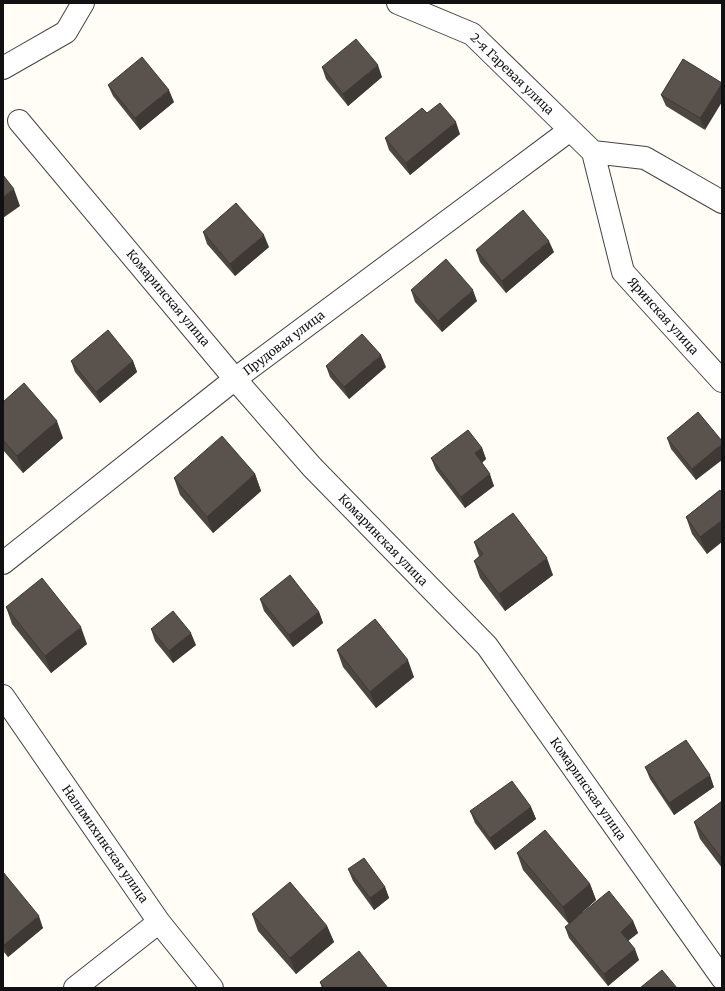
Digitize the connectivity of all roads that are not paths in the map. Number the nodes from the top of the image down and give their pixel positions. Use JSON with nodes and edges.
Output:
{"nodes":[{"id":1,"x":83,"y":3,"type":"edge"},
{"id":2,"x":398,"y":3,"type":"edge"},
{"id":3,"x":3,"y":68,"type":"edge"},
{"id":4,"x":19,"y":120,"type":"dead end"},
{"id":5,"x":570,"y":130,"type":"junction"},
{"id":6,"x":593,"y":152,"type":"junction"},
{"id":7,"x":722,"y":202,"type":"edge"},
{"id":8,"x":235,"y":379,"type":"junction"},
{"id":9,"x":722,"y":380,"type":"edge"},
{"id":10,"x":3,"y":563,"type":"edge"},
{"id":11,"x":3,"y":696,"type":"edge"},
{"id":12,"x":159,"y":922,"type":"junction"},
{"id":13,"x":722,"y":978,"type":"edge"},
{"id":14,"x":75,"y":988,"type":"edge"},
{"id":15,"x":212,"y":988,"type":"edge"}],
"edges":[{"from":1,"to":3,"type":"street"},
{"from":2,"to":5,"type":"street","name":"2-я Гаревая улица"},
{"from":4,"to":8,"type":"street","name":"Комаринская улица"},
{"from":5,"to":6,"type":"street","name":"2-я Гаревая улица"},
{"from":5,"to":8,"type":"street","name":"Прудовая улица"},
{"from":6,"to":7,"type":"street"},
{"from":6,"to":9,"type":"street","name":"Яринская улица"},
{"from":8,"to":10,"type":"street","name":"Прудовая улица"},
{"from":8,"to":13,"type":"street","name":"Комаринская улица"},
{"from":11,"to":12,"type":"street","name":"Налимихинская улица"},
{"from":12,"to":14,"type":"street"},
{"from":12,"to":15,"type":"street","name":"Налимихинская улица"}]}
